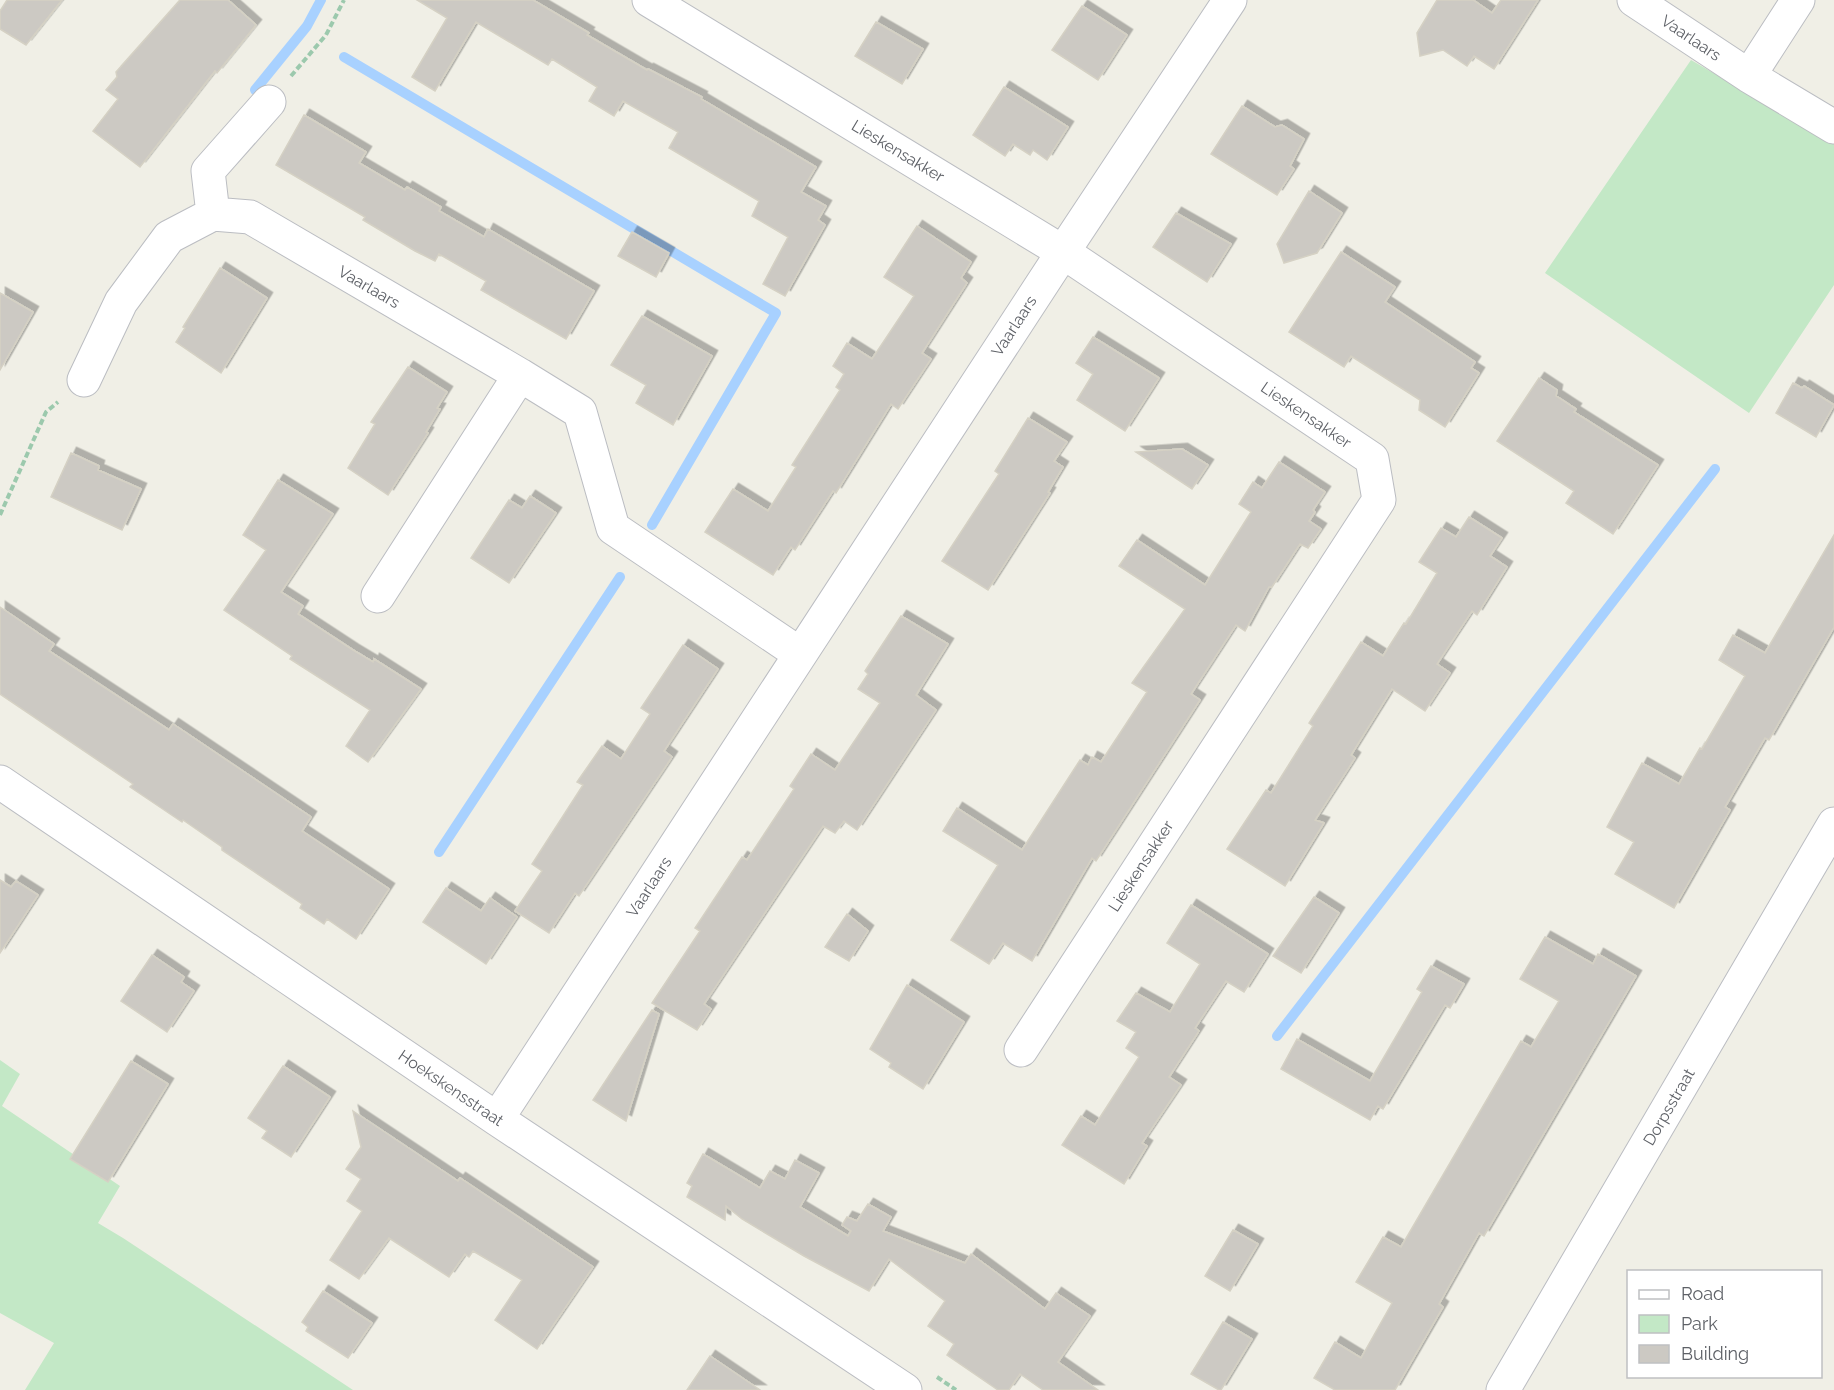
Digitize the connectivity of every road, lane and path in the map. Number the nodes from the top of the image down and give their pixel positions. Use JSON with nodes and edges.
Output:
{"nodes":[{"id":1,"x":344,"y":0,"type":"edge"},
{"id":2,"x":649,"y":0,"type":"edge"},
{"id":3,"x":1230,"y":0,"type":"edge"},
{"id":4,"x":1634,"y":0,"type":"edge"},
{"id":5,"x":1798,"y":0,"type":"edge"},
{"id":6,"x":1749,"y":76,"type":"junction"},
{"id":7,"x":269,"y":102,"type":"joint"},
{"id":8,"x":1834,"y":128,"type":"edge"},
{"id":9,"x":213,"y":214,"type":"junction"},
{"id":10,"x":1063,"y":252,"type":"junction"},
{"id":11,"x":520,"y":375,"type":"junction"},
{"id":12,"x":84,"y":380,"type":"joint"},
{"id":13,"x":0,"y":515,"type":"edge"},
{"id":14,"x":378,"y":596,"type":"dead end"},
{"id":15,"x":800,"y":654,"type":"junction"},
{"id":16,"x":0,"y":782,"type":"edge"},
{"id":17,"x":1834,"y":824,"type":"edge"},
{"id":18,"x":1021,"y":1050,"type":"dead end"},
{"id":19,"x":497,"y":1119,"type":"junction"},
{"id":20,"x":905,"y":1390,"type":"edge"},
{"id":21,"x":1503,"y":1390,"type":"edge"}],
"edges":[{"from":1,"to":7,"type":"path"},
{"from":2,"to":10,"type":"street","name":"Lieskensakker"},
{"from":3,"to":10,"type":"street","name":"Vaarlaars"},
{"from":4,"to":6,"type":"street","name":"Vaarlaars"},
{"from":5,"to":6,"type":"street"},
{"from":6,"to":8,"type":"street","name":"Vaarlaars"},
{"from":7,"to":9,"type":"street"},
{"from":9,"to":11,"type":"street","name":"Vaarlaars"},
{"from":9,"to":12,"type":"street"},
{"from":10,"to":15,"type":"street","name":"Vaarlaars"},
{"from":10,"to":18,"type":"street","name":"Lieskensakker"},
{"from":11,"to":14,"type":"street"},
{"from":11,"to":15,"type":"street","name":"Vaarlaars"},
{"from":12,"to":13,"type":"path"},
{"from":15,"to":19,"type":"street","name":"Vaarlaars"},
{"from":16,"to":19,"type":"street","name":"Hoekskensstraat"},
{"from":17,"to":21,"type":"street","name":"Dorpsstraat"},
{"from":19,"to":20,"type":"street","name":"Hoekskensstraat"}]}
